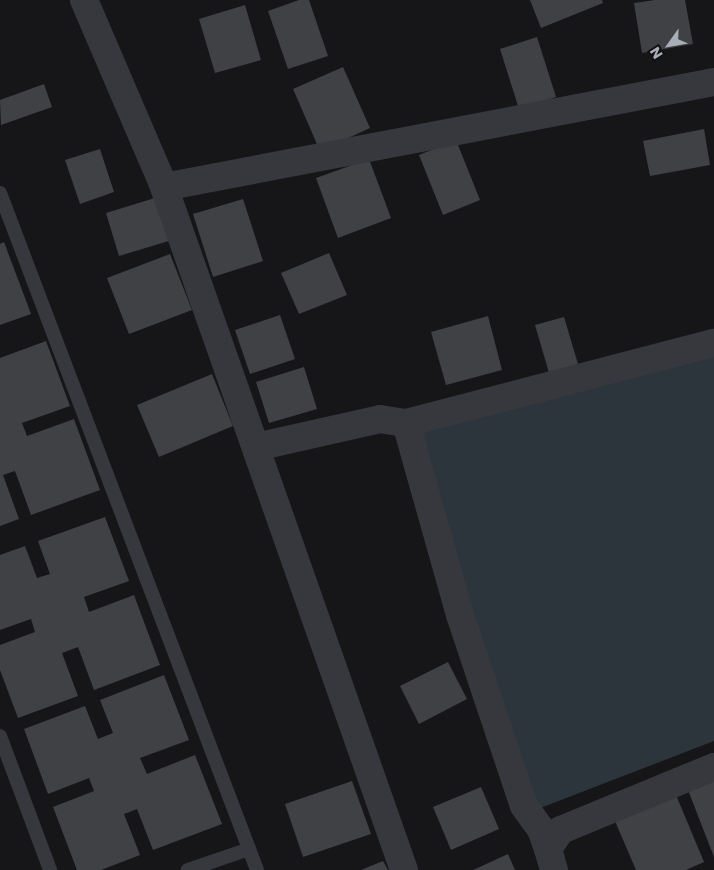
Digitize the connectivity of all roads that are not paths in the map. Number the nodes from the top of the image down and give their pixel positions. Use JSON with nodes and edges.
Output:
{"nodes":[{"id":1,"x":84,"y":0,"type":"edge"},
{"id":2,"x":714,"y":82,"type":"edge"},
{"id":3,"x":164,"y":187,"type":"junction"},
{"id":4,"x":0,"y":192,"type":"edge"},
{"id":5,"x":714,"y":343,"type":"edge"},
{"id":6,"x":406,"y":423,"type":"junction"},
{"id":7,"x":256,"y":447,"type":"junction"},
{"id":8,"x":0,"y":736,"type":"edge"},
{"id":9,"x":714,"y":767,"type":"edge"},
{"id":10,"x":249,"y":849,"type":"junction"},
{"id":11,"x":551,"y":860,"type":"edge"},
{"id":12,"x":50,"y":870,"type":"edge"},
{"id":13,"x":188,"y":870,"type":"edge"},
{"id":14,"x":257,"y":870,"type":"edge"},
{"id":15,"x":404,"y":870,"type":"edge"}],
"edges":[{"from":1,"to":3,"type":"street"},
{"from":2,"to":3,"type":"street"},
{"from":3,"to":7,"type":"street"},
{"from":4,"to":10,"type":"lane"},
{"from":5,"to":6,"type":"street"},
{"from":6,"to":7,"type":"street"},
{"from":6,"to":11,"type":"street"},
{"from":7,"to":15,"type":"street"},
{"from":8,"to":12,"type":"lane"},
{"from":9,"to":11,"type":"street"},
{"from":10,"to":13,"type":"lane"},
{"from":10,"to":14,"type":"lane"}]}
